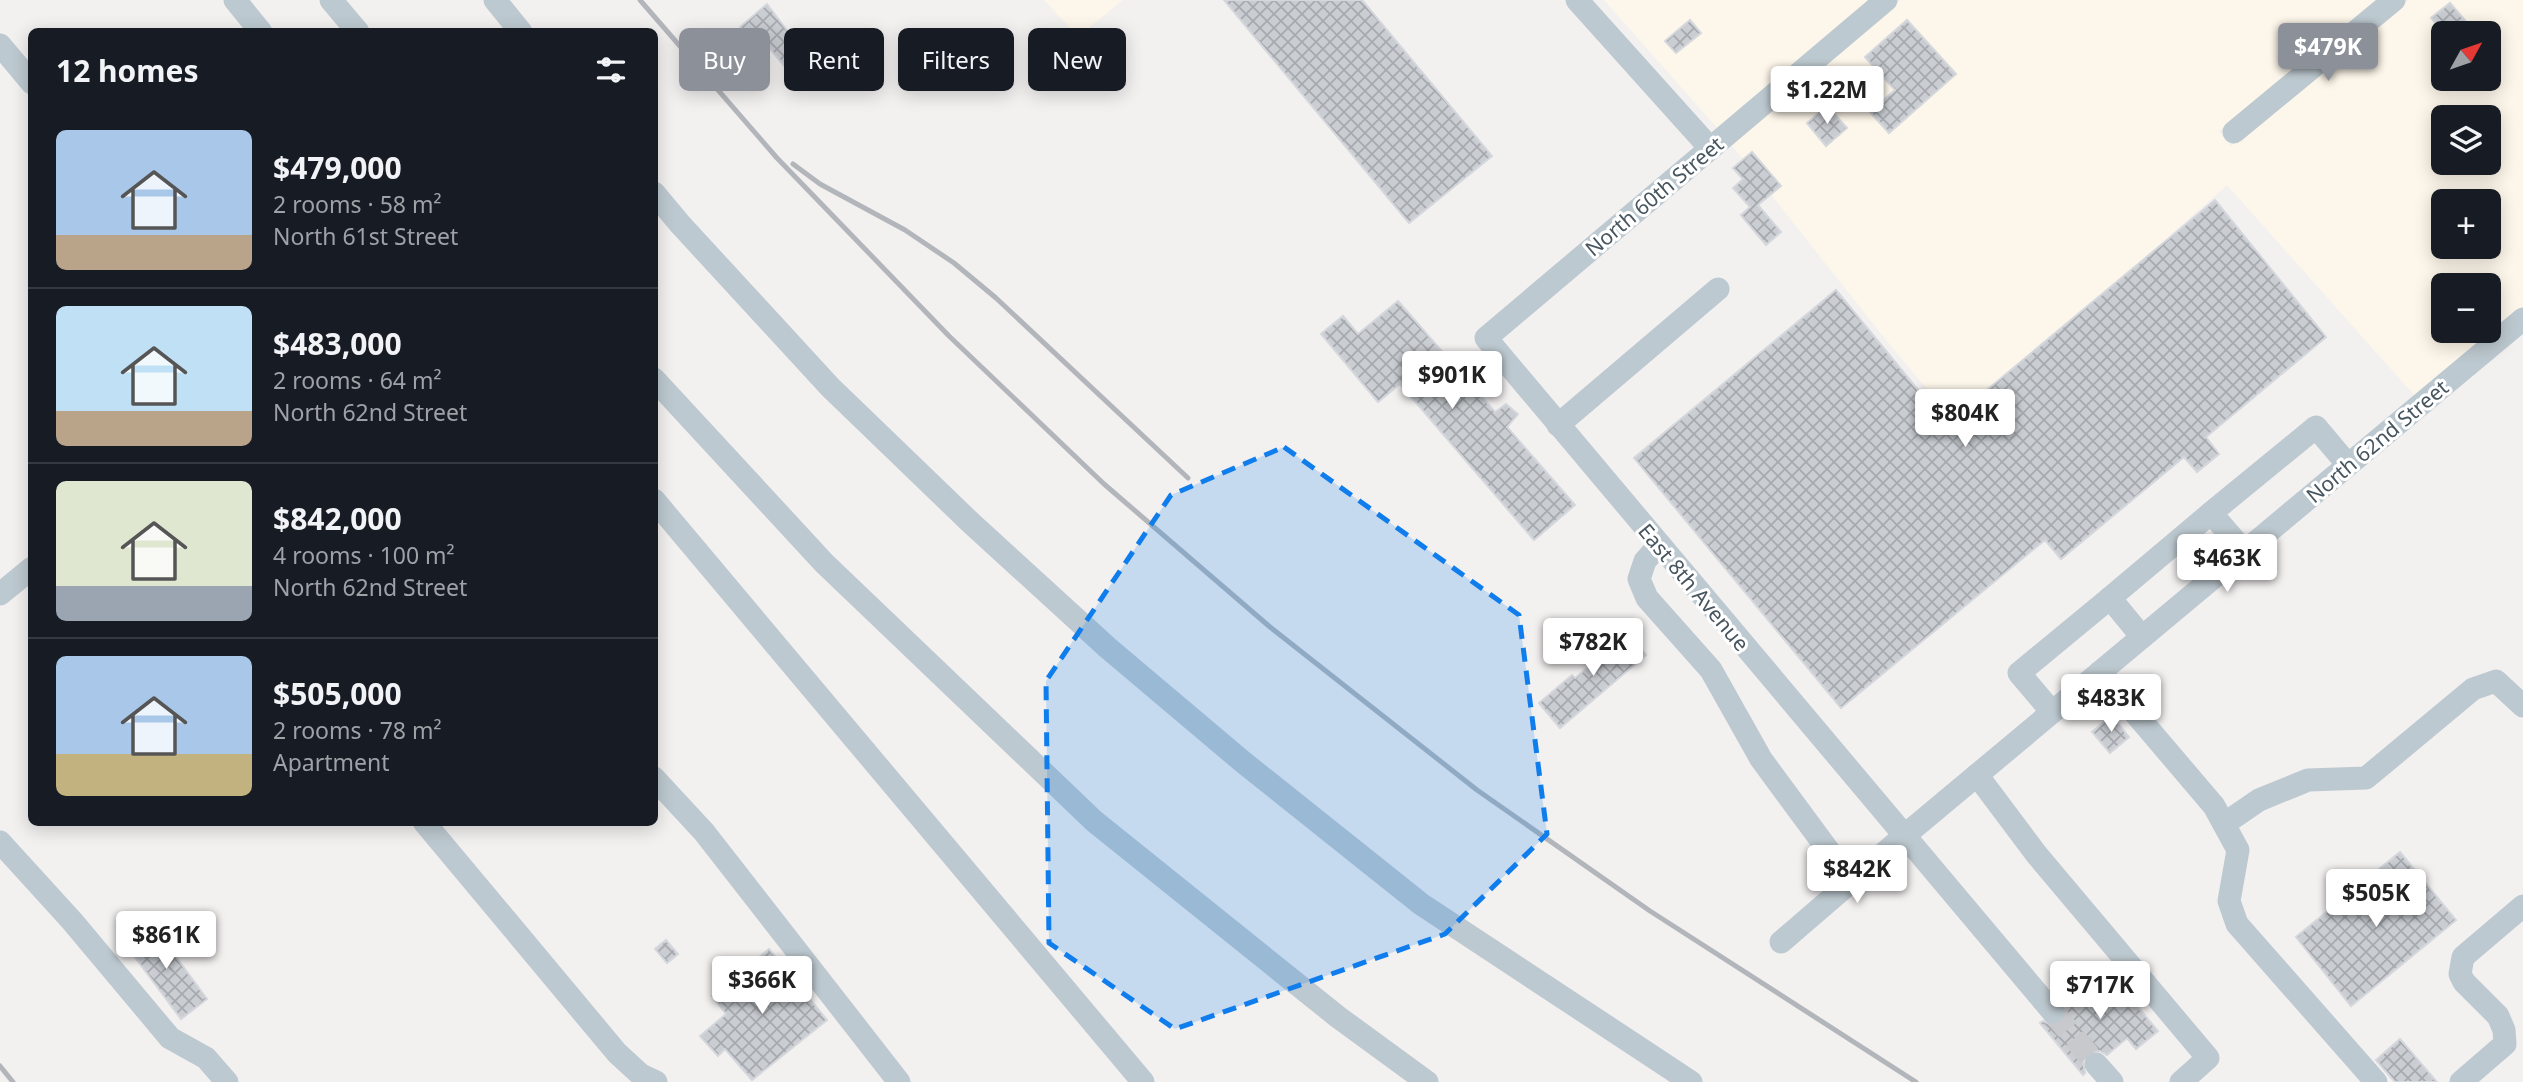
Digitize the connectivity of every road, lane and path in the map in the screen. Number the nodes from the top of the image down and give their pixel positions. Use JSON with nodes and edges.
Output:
{"nodes":[{"id":1,"x":235,"y":0,"type":"edge"},
{"id":2,"x":331,"y":0,"type":"edge"},
{"id":3,"x":495,"y":0,"type":"edge"},
{"id":4,"x":1577,"y":0,"type":"edge"},
{"id":5,"x":1886,"y":0,"type":"edge"},
{"id":6,"x":2394,"y":0,"type":"edge"},
{"id":7,"x":258,"y":28,"type":"edge"},
{"id":8,"x":355,"y":28,"type":"edge"},
{"id":9,"x":518,"y":28,"type":"edge"},
{"id":10,"x":0,"y":45,"type":"edge"},
{"id":11,"x":28,"y":78,"type":"edge"},
{"id":12,"x":2234,"y":132,"type":"dead end"},
{"id":13,"x":1710,"y":148,"type":"junction"},
{"id":14,"x":658,"y":198,"type":"edge"},
{"id":15,"x":1718,"y":289,"type":"dead end"},
{"id":16,"x":2523,"y":319,"type":"edge"},
{"id":17,"x":1486,"y":338,"type":"joint"},
{"id":18,"x":658,"y":383,"type":"edge"},
{"id":19,"x":1558,"y":425,"type":"junction"},
{"id":20,"x":2348,"y":465,"type":"junction"},
{"id":21,"x":658,"y":505,"type":"edge"},
{"id":22,"x":2211,"y":513,"type":"junction"},
{"id":23,"x":1659,"y":545,"type":"junction"},
{"id":24,"x":2244,"y":551,"type":"junction"},
{"id":25,"x":28,"y":571,"type":"edge"},
{"id":26,"x":0,"y":594,"type":"edge"},
{"id":27,"x":2110,"y":598,"type":"junction"},
{"id":28,"x":2142,"y":637,"type":"junction"},
{"id":29,"x":2100,"y":672,"type":"junction"},
{"id":30,"x":2523,"y":706,"type":"edge"},
{"id":31,"x":2052,"y":712,"type":"junction"},
{"id":32,"x":1977,"y":775,"type":"junction"},
{"id":33,"x":658,"y":782,"type":"edge"},
{"id":34,"x":2224,"y":824,"type":"junction"},
{"id":35,"x":427,"y":826,"type":"edge"},
{"id":36,"x":1903,"y":836,"type":"junction"},
{"id":37,"x":0,"y":842,"type":"edge"},
{"id":38,"x":1851,"y":881,"type":"junction"},
{"id":39,"x":2523,"y":906,"type":"edge"},
{"id":40,"x":1781,"y":942,"type":"dead end"},
{"id":41,"x":2053,"y":1012,"type":"tunnel mouth"},
{"id":42,"x":2096,"y":1063,"type":"tunnel mouth"},
{"id":43,"x":227,"y":1082,"type":"edge"},
{"id":44,"x":656,"y":1082,"type":"edge"},
{"id":45,"x":899,"y":1082,"type":"edge"},
{"id":46,"x":1143,"y":1082,"type":"edge"},
{"id":47,"x":1427,"y":1082,"type":"edge"},
{"id":48,"x":1691,"y":1082,"type":"edge"},
{"id":49,"x":2112,"y":1082,"type":"edge"},
{"id":50,"x":2181,"y":1082,"type":"edge"},
{"id":51,"x":2376,"y":1082,"type":"edge"},
{"id":52,"x":2461,"y":1082,"type":"edge"}],
"edges":[{"from":1,"to":7,"type":"street"},
{"from":2,"to":8,"type":"street"},
{"from":3,"to":9,"type":"street"},
{"from":4,"to":13,"type":"street"},
{"from":5,"to":13,"type":"street","name":"North 60th Street"},
{"from":6,"to":12,"type":"street"},
{"from":10,"to":11,"type":"street"},
{"from":13,"to":17,"type":"street","name":"North 60th Street"},
{"from":14,"to":48,"type":"street"},
{"from":15,"to":19,"type":"street"},
{"from":16,"to":20,"type":"street","name":"North 62nd Street"},
{"from":17,"to":19,"type":"street","name":"East 8th Avenue"},
{"from":18,"to":47,"type":"street"},
{"from":19,"to":23,"type":"street","name":"East 8th Avenue"},
{"from":20,"to":22,"type":"street"},
{"from":20,"to":24,"type":"street","name":"North 62nd Street"},
{"from":21,"to":46,"type":"street"},
{"from":22,"to":24,"type":"street"},
{"from":22,"to":27,"type":"street"},
{"from":23,"to":36,"type":"street","name":"East 8th Avenue"},
{"from":23,"to":38,"type":"street"},
{"from":24,"to":28,"type":"street","name":"North 62nd Street"},
{"from":25,"to":26,"type":"street"},
{"from":27,"to":28,"type":"street"},
{"from":27,"to":31,"type":"street"},
{"from":28,"to":29,"type":"street","name":"North 62nd Street"},
{"from":29,"to":31,"type":"street","name":"North 62nd Street"},
{"from":29,"to":34,"type":"street"},
{"from":30,"to":34,"type":"street"},
{"from":31,"to":32,"type":"street","name":"North 62nd Street"},
{"from":32,"to":36,"type":"street","name":"North 62nd Street"},
{"from":32,"to":50,"type":"street"},
{"from":33,"to":45,"type":"street"},
{"from":34,"to":51,"type":"street"},
{"from":35,"to":44,"type":"street"},
{"from":36,"to":38,"type":"street","name":"North 62nd Street"},
{"from":36,"to":41,"type":"street","name":"East 8th Avenue"},
{"from":37,"to":43,"type":"street"},
{"from":38,"to":40,"type":"street","name":"North 62nd Street"},
{"from":39,"to":52,"type":"street"},
{"from":42,"to":49,"type":"street"}]}
